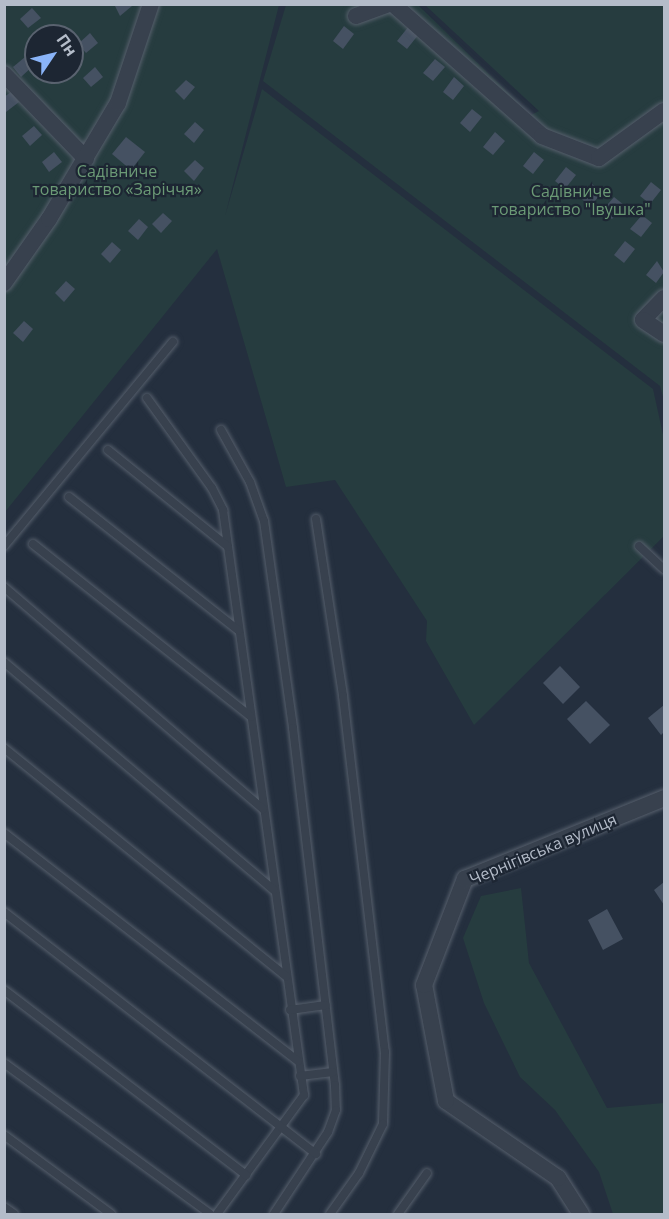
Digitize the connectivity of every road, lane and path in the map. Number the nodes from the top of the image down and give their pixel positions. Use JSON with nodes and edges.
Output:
{"nodes":[{"id":1,"x":151,"y":4,"type":"edge"},
{"id":2,"x":391,"y":4,"type":"edge"},
{"id":3,"x":356,"y":16,"type":"dead end"},
{"id":4,"x":4,"y":74,"type":"edge"},
{"id":5,"x":664,"y":111,"type":"edge"},
{"id":6,"x":86,"y":159,"type":"junction"},
{"id":7,"x":4,"y":283,"type":"edge"},
{"id":8,"x":664,"y":298,"type":"edge"},
{"id":9,"x":664,"y":334,"type":"edge"},
{"id":10,"x":172,"y":342,"type":"dead end"},
{"id":11,"x":147,"y":398,"type":"dead end"},
{"id":12,"x":221,"y":430,"type":"dead end"},
{"id":13,"x":108,"y":450,"type":"dead end"},
{"id":14,"x":69,"y":497,"type":"dead end"},
{"id":15,"x":316,"y":519,"type":"dead end"},
{"id":16,"x":33,"y":544,"type":"dead end"},
{"id":17,"x":4,"y":546,"type":"edge"},
{"id":18,"x":639,"y":546,"type":"dead end"},
{"id":19,"x":228,"y":547,"type":"junction"},
{"id":20,"x":664,"y":569,"type":"edge"},
{"id":21,"x":4,"y":587,"type":"edge"},
{"id":22,"x":239,"y":632,"type":"junction"},
{"id":23,"x":4,"y":662,"type":"edge"},
{"id":24,"x":251,"y":717,"type":"junction"},
{"id":25,"x":4,"y":748,"type":"edge"},
{"id":26,"x":664,"y":798,"type":"edge"},
{"id":27,"x":263,"y":809,"type":"junction"},
{"id":28,"x":4,"y":833,"type":"edge"},
{"id":29,"x":274,"y":890,"type":"junction"},
{"id":30,"x":4,"y":912,"type":"edge"},
{"id":31,"x":286,"y":975,"type":"junction"},
{"id":32,"x":4,"y":990,"type":"edge"},
{"id":33,"x":326,"y":1005,"type":"junction"},
{"id":34,"x":290,"y":1010,"type":"junction"},
{"id":35,"x":298,"y":1061,"type":"junction"},
{"id":36,"x":4,"y":1063,"type":"edge"},
{"id":37,"x":333,"y":1072,"type":"junction"},
{"id":38,"x":300,"y":1076,"type":"junction"},
{"id":39,"x":280,"y":1128,"type":"junction"},
{"id":40,"x":4,"y":1135,"type":"edge"},
{"id":41,"x":316,"y":1154,"type":"junction"},
{"id":42,"x":427,"y":1173,"type":"dead end"},
{"id":43,"x":246,"y":1175,"type":"junction"},
{"id":44,"x":4,"y":1207,"type":"edge"},
{"id":45,"x":14,"y":1215,"type":"edge"},
{"id":46,"x":111,"y":1215,"type":"edge"},
{"id":47,"x":210,"y":1215,"type":"edge"},
{"id":48,"x":217,"y":1215,"type":"edge"},
{"id":49,"x":274,"y":1215,"type":"edge"},
{"id":50,"x":330,"y":1215,"type":"edge"},
{"id":51,"x":398,"y":1215,"type":"edge"},
{"id":52,"x":581,"y":1215,"type":"edge"}],
"edges":[{"from":1,"to":6,"type":"street"},
{"from":2,"to":3,"type":"street"},
{"from":2,"to":5,"type":"street"},
{"from":4,"to":6,"type":"street"},
{"from":6,"to":7,"type":"street"},
{"from":8,"to":9,"type":"street"},
{"from":10,"to":17,"type":"lane"},
{"from":11,"to":19,"type":"lane"},
{"from":12,"to":33,"type":"lane"},
{"from":13,"to":19,"type":"lane"},
{"from":14,"to":22,"type":"lane"},
{"from":15,"to":50,"type":"lane"},
{"from":16,"to":24,"type":"lane"},
{"from":18,"to":20,"type":"lane"},
{"from":19,"to":22,"type":"lane"},
{"from":21,"to":27,"type":"lane"},
{"from":22,"to":24,"type":"lane"},
{"from":23,"to":29,"type":"lane"},
{"from":24,"to":27,"type":"lane"},
{"from":25,"to":31,"type":"lane"},
{"from":26,"to":52,"type":"street","name":"Чернігівська вулиця"},
{"from":27,"to":29,"type":"lane"},
{"from":28,"to":35,"type":"lane"},
{"from":29,"to":31,"type":"lane"},
{"from":30,"to":39,"type":"lane"},
{"from":31,"to":34,"type":"lane"},
{"from":32,"to":43,"type":"lane"},
{"from":33,"to":34,"type":"lane"},
{"from":33,"to":37,"type":"lane"},
{"from":34,"to":35,"type":"lane"},
{"from":35,"to":38,"type":"lane"},
{"from":36,"to":47,"type":"lane"},
{"from":37,"to":38,"type":"lane"},
{"from":37,"to":41,"type":"lane"},
{"from":38,"to":39,"type":"lane"},
{"from":39,"to":41,"type":"lane"},
{"from":39,"to":43,"type":"lane"},
{"from":40,"to":46,"type":"lane"},
{"from":41,"to":49,"type":"lane"},
{"from":42,"to":51,"type":"lane"},
{"from":43,"to":48,"type":"lane"},
{"from":44,"to":45,"type":"lane"}]}
